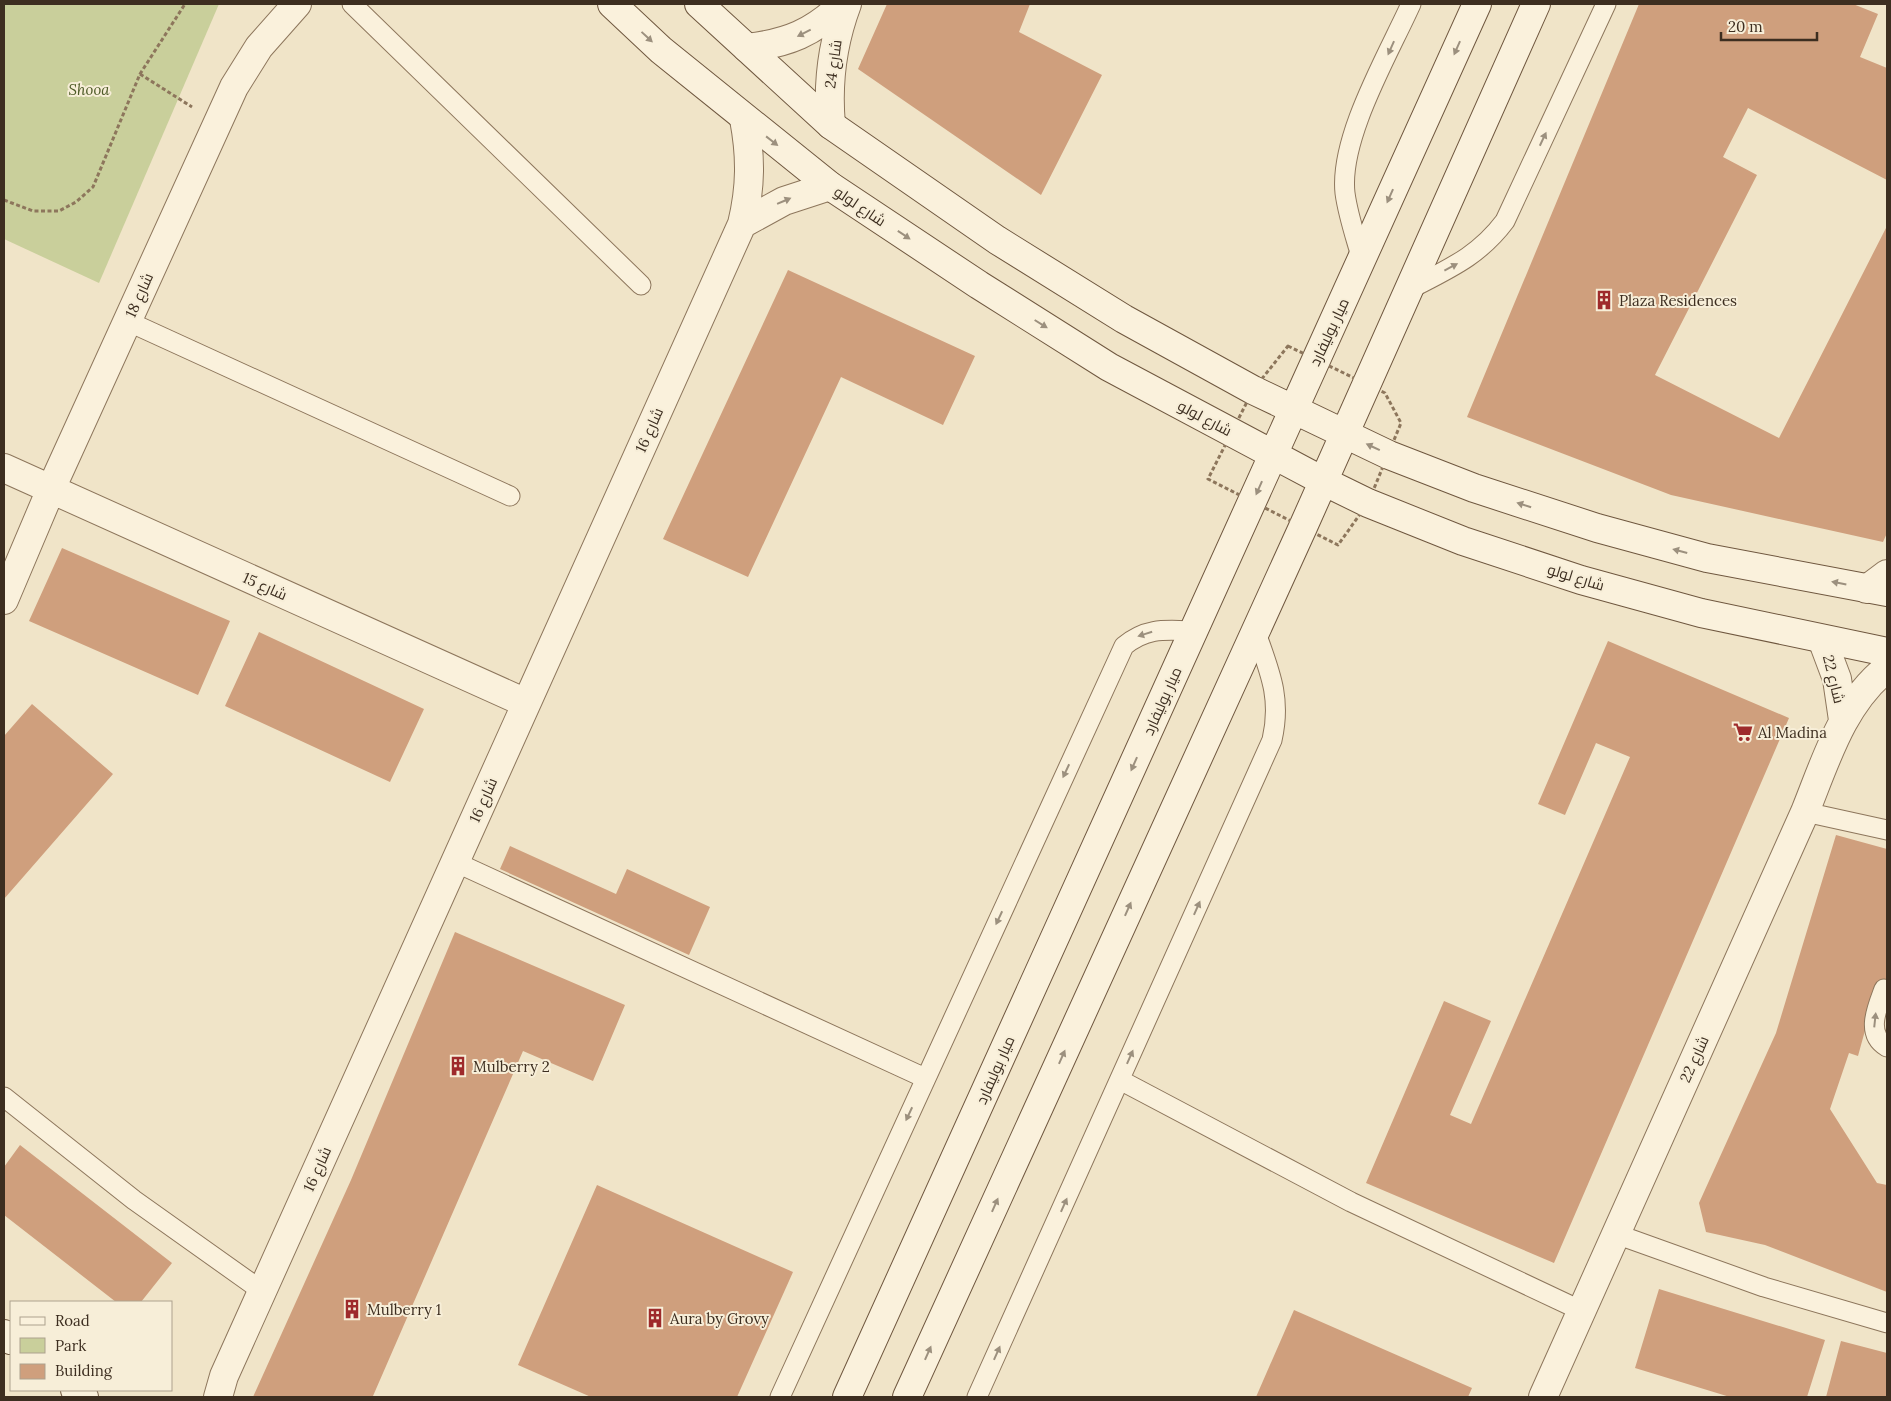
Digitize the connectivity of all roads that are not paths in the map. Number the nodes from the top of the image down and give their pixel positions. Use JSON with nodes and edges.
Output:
{"nodes":[{"id":1,"x":297,"y":4,"type":"edge"},
{"id":2,"x":352,"y":4,"type":"edge"},
{"id":3,"x":612,"y":4,"type":"edge"},
{"id":4,"x":699,"y":4,"type":"edge"},
{"id":5,"x":845,"y":4,"type":"edge"},
{"id":6,"x":1411,"y":4,"type":"edge"},
{"id":7,"x":1477,"y":4,"type":"edge"},
{"id":8,"x":1536,"y":4,"type":"edge"},
{"id":9,"x":1606,"y":4,"type":"edge"},
{"id":10,"x":747,"y":48,"type":"junction"},
{"id":11,"x":744,"y":119,"type":"junction"},
{"id":12,"x":831,"y":125,"type":"junction"},
{"id":13,"x":830,"y":186,"type":"junction"},
{"id":14,"x":742,"y":224,"type":"junction"},
{"id":15,"x":1362,"y":260,"type":"junction"},
{"id":16,"x":641,"y":285,"type":"dead end"},
{"id":17,"x":1408,"y":290,"type":"junction"},
{"id":18,"x":127,"y":321,"type":"junction"},
{"id":19,"x":1294,"y":410,"type":"junction"},
{"id":20,"x":1343,"y":433,"type":"junction"},
{"id":21,"x":1274,"y":455,"type":"junction"},
{"id":22,"x":4,"y":468,"type":"edge"},
{"id":23,"x":1323,"y":481,"type":"junction"},
{"id":24,"x":51,"y":489,"type":"junction"},
{"id":25,"x":510,"y":496,"type":"dead end"},
{"id":26,"x":1880,"y":585,"type":"edge"},
{"id":27,"x":4,"y":600,"type":"edge"},
{"id":28,"x":1255,"y":630,"type":"junction"},
{"id":29,"x":1194,"y":631,"type":"junction"},
{"id":30,"x":1822,"y":639,"type":"junction"},
{"id":31,"x":1887,"y":652,"type":"edge"},
{"id":32,"x":1887,"y":668,"type":"edge"},
{"id":33,"x":526,"y":703,"type":"junction"},
{"id":34,"x":1843,"y":720,"type":"junction"},
{"id":35,"x":1805,"y":812,"type":"junction"},
{"id":36,"x":1887,"y":830,"type":"edge"},
{"id":37,"x":455,"y":862,"type":"junction"},
{"id":38,"x":1884,"y":989,"type":"dead end"},
{"id":39,"x":1887,"y":1047,"type":"edge"},
{"id":40,"x":926,"y":1078,"type":"junction"},
{"id":41,"x":1120,"y":1080,"type":"junction"},
{"id":42,"x":4,"y":1097,"type":"edge"},
{"id":43,"x":1616,"y":1234,"type":"junction"},
{"id":44,"x":262,"y":1292,"type":"junction"},
{"id":45,"x":1582,"y":1311,"type":"junction"},
{"id":46,"x":1887,"y":1323,"type":"edge"},
{"id":47,"x":221,"y":1386,"type":"edge"},
{"id":48,"x":200,"y":1397,"type":"edge"},
{"id":49,"x":780,"y":1397,"type":"edge"},
{"id":50,"x":847,"y":1397,"type":"edge"},
{"id":51,"x":908,"y":1397,"type":"edge"},
{"id":52,"x":977,"y":1397,"type":"edge"},
{"id":53,"x":1543,"y":1397,"type":"edge"}],
"edges":[{"from":1,"to":18,"type":"street","name":"شارع 18"},
{"from":2,"to":16,"type":"lane"},
{"from":3,"to":11,"type":"street","name":"شارع لولو","one_way":true},
{"from":4,"to":10,"type":"street"},
{"from":5,"to":10,"type":"street","name":"شارع 24","one_way":true},
{"from":5,"to":12,"type":"street","name":"شارع 24"},
{"from":6,"to":15,"type":"lane","one_way":true},
{"from":7,"to":15,"type":"street","name":"ميار بوليفارد","one_way":true},
{"from":8,"to":17,"type":"street"},
{"from":17,"to":9,"type":"lane","one_way":true},
{"from":10,"to":12,"type":"street"},
{"from":11,"to":13,"type":"street","name":"شارع لولو","one_way":true},
{"from":11,"to":14,"type":"street","name":"شارع 16"},
{"from":12,"to":19,"type":"street"},
{"from":14,"to":13,"type":"street","one_way":true},
{"from":13,"to":21,"type":"street","name":"شارع لولو","one_way":true},
{"from":14,"to":33,"type":"street","name":"شارع 16"},
{"from":15,"to":19,"type":"street","name":"ميار بوليفارد"},
{"from":17,"to":20,"type":"street"},
{"from":18,"to":24,"type":"street","name":"شارع 18"},
{"from":18,"to":25,"type":"lane"},
{"from":19,"to":20,"type":"street"},
{"from":19,"to":21,"type":"street","name":"ميار بوليفارد"},
{"from":20,"to":23,"type":"street"},
{"from":26,"to":20,"type":"street","one_way":true},
{"from":21,"to":23,"type":"street","name":"شارع لولو"},
{"from":21,"to":29,"type":"street","name":"ميار بوليفارد","one_way":true},
{"from":22,"to":24,"type":"street","name":"شارع 15"},
{"from":23,"to":28,"type":"street"},
{"from":23,"to":30,"type":"street","name":"شارع لولو"},
{"from":24,"to":27,"type":"street","name":"شارع 18"},
{"from":24,"to":33,"type":"street","name":"شارع 15"},
{"from":41,"to":28,"type":"lane","one_way":true},
{"from":51,"to":28,"type":"street","one_way":true},
{"from":29,"to":40,"type":"lane","one_way":true},
{"from":29,"to":50,"type":"street","name":"ميار بوليفارد","one_way":true},
{"from":30,"to":31,"type":"street","name":"شارع لولو"},
{"from":30,"to":34,"type":"street","name":"شارع 22"},
{"from":32,"to":34,"type":"street","name":"شارع 22"},
{"from":33,"to":37,"type":"street","name":"شارع 16"},
{"from":34,"to":35,"type":"street","name":"شارع 22"},
{"from":35,"to":36,"type":"lane"},
{"from":35,"to":43,"type":"street","name":"شارع 22"},
{"from":37,"to":40,"type":"lane"},
{"from":37,"to":44,"type":"street","name":"شارع 16"},
{"from":39,"to":38,"type":"lane","one_way":true},
{"from":40,"to":49,"type":"lane","one_way":true},
{"from":41,"to":45,"type":"lane"},
{"from":52,"to":41,"type":"lane","one_way":true},
{"from":42,"to":44,"type":"lane"},
{"from":43,"to":45,"type":"street","name":"شارع 22"},
{"from":43,"to":46,"type":"lane"},
{"from":44,"to":47,"type":"street","name":"شارع 16"},
{"from":45,"to":53,"type":"street","name":"شارع 22"},
{"from":47,"to":48,"type":"street","name":"شارع 16"}]}
